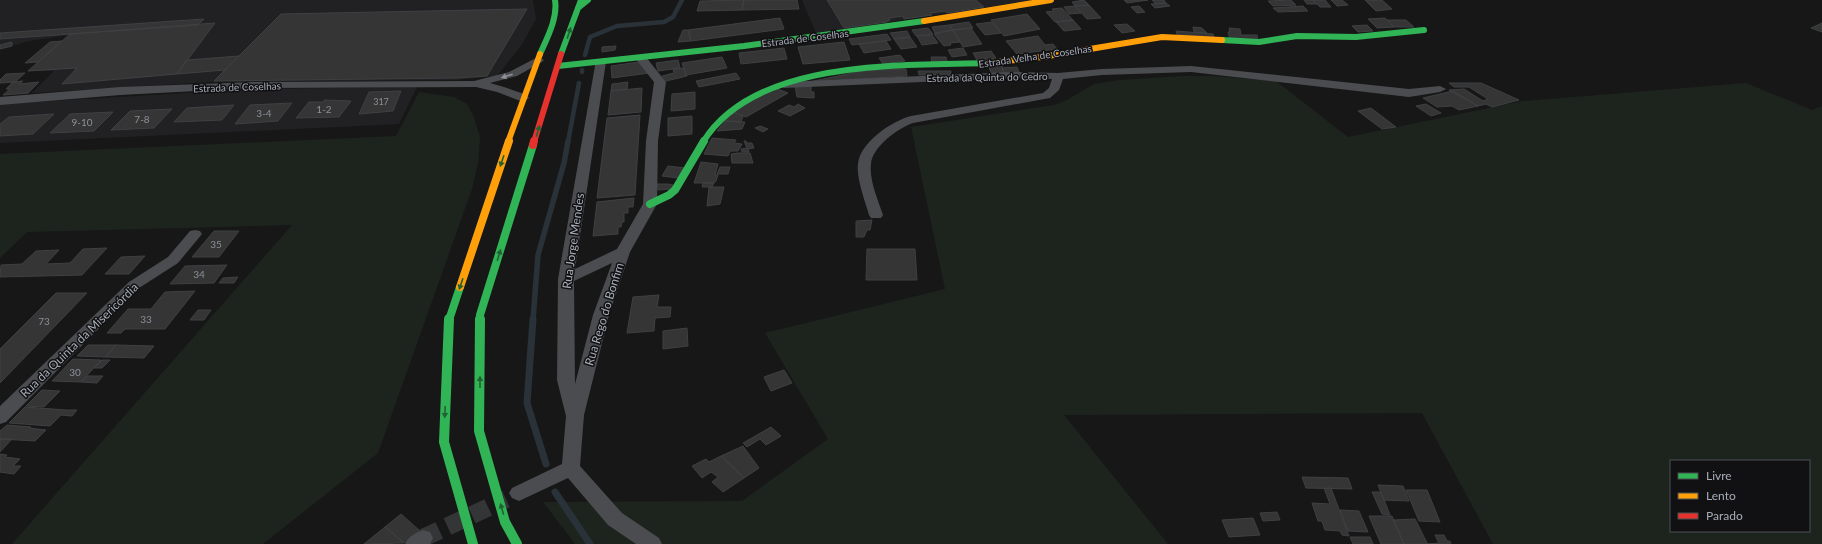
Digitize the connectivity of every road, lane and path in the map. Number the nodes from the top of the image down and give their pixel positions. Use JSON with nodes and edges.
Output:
{"nodes":[{"id":1,"x":555,"y":0,"type":"edge"},
{"id":2,"x":588,"y":0,"type":"edge"},
{"id":3,"x":1051,"y":0,"type":"edge"},
{"id":4,"x":580,"y":4,"type":"edge"},
{"id":5,"x":1424,"y":30,"type":"dead end"},
{"id":6,"x":641,"y":58,"type":"junction"},
{"id":7,"x":538,"y":60,"type":"junction"},
{"id":8,"x":600,"y":62,"type":"junction"},
{"id":9,"x":558,"y":66,"type":"junction"},
{"id":10,"x":1058,"y":76,"type":"junction"},
{"id":11,"x":474,"y":84,"type":"junction"},
{"id":12,"x":778,"y":85,"type":"junction"},
{"id":13,"x":1440,"y":89,"type":"dead end"},
{"id":14,"x":523,"y":98,"type":"junction"},
{"id":15,"x":0,"y":101,"type":"edge"},
{"id":16,"x":650,"y":204,"type":"junction"},
{"id":17,"x":876,"y":215,"type":"dead end"},
{"id":18,"x":195,"y":234,"type":"dead end"},
{"id":19,"x":623,"y":252,"type":"junction"},
{"id":20,"x":566,"y":279,"type":"junction"},
{"id":21,"x":575,"y":416,"type":"junction"},
{"id":22,"x":0,"y":417,"type":"edge"},
{"id":23,"x":571,"y":468,"type":"junction"},
{"id":24,"x":519,"y":493,"type":"tunnel mouth"},
{"id":25,"x":473,"y":544,"type":"edge"},
{"id":26,"x":517,"y":544,"type":"edge"},
{"id":27,"x":652,"y":544,"type":"edge"}],
"edges":[{"from":1,"to":7,"type":"main road"},
{"from":2,"to":4,"type":"main road"},
{"from":3,"to":6,"type":"main road","name":"Estrada de Coselhas"},
{"from":9,"to":4,"type":"main road","one_way":true},
{"from":5,"to":12,"type":"main road","name":"Estrada Velha de Coselhas"},
{"from":6,"to":8,"type":"main road","name":"Estrada de Coselhas"},
{"from":6,"to":16,"type":"street","name":"Rua Rego do Bonfim"},
{"from":7,"to":11,"type":"street","name":"Estrada de Coselhas","one_way":true},
{"from":7,"to":14,"type":"main road"},
{"from":8,"to":9,"type":"main road","name":"Estrada de Coselhas"},
{"from":8,"to":20,"type":"street","name":"Rua Jorge Mendes"},
{"from":26,"to":9,"type":"main road","one_way":true},
{"from":10,"to":12,"type":"street","name":"Estrada da Quinta do Cedro"},
{"from":10,"to":13,"type":"street"},
{"from":10,"to":17,"type":"street","name":"Estrada da Quinta do Cedro"},
{"from":11,"to":14,"type":"street","name":"Estrada de Coselhas"},
{"from":11,"to":15,"type":"street","name":"Estrada de Coselhas"},
{"from":12,"to":16,"type":"main road","name":"Estrada Velha de Coselhas"},
{"from":14,"to":25,"type":"main road","one_way":true},
{"from":16,"to":19,"type":"street","name":"Rua Rego do Bonfim"},
{"from":18,"to":22,"type":"street","name":"Rua da Quinta da Misericórdia"},
{"from":19,"to":20,"type":"street"},
{"from":19,"to":21,"type":"street","name":"Rua Rego do Bonfim"},
{"from":20,"to":21,"type":"street","name":"Rua Jorge Mendes"},
{"from":21,"to":23,"type":"street","name":"Rua Jorge Mendes"},
{"from":23,"to":24,"type":"street"},
{"from":23,"to":27,"type":"street"}]}
